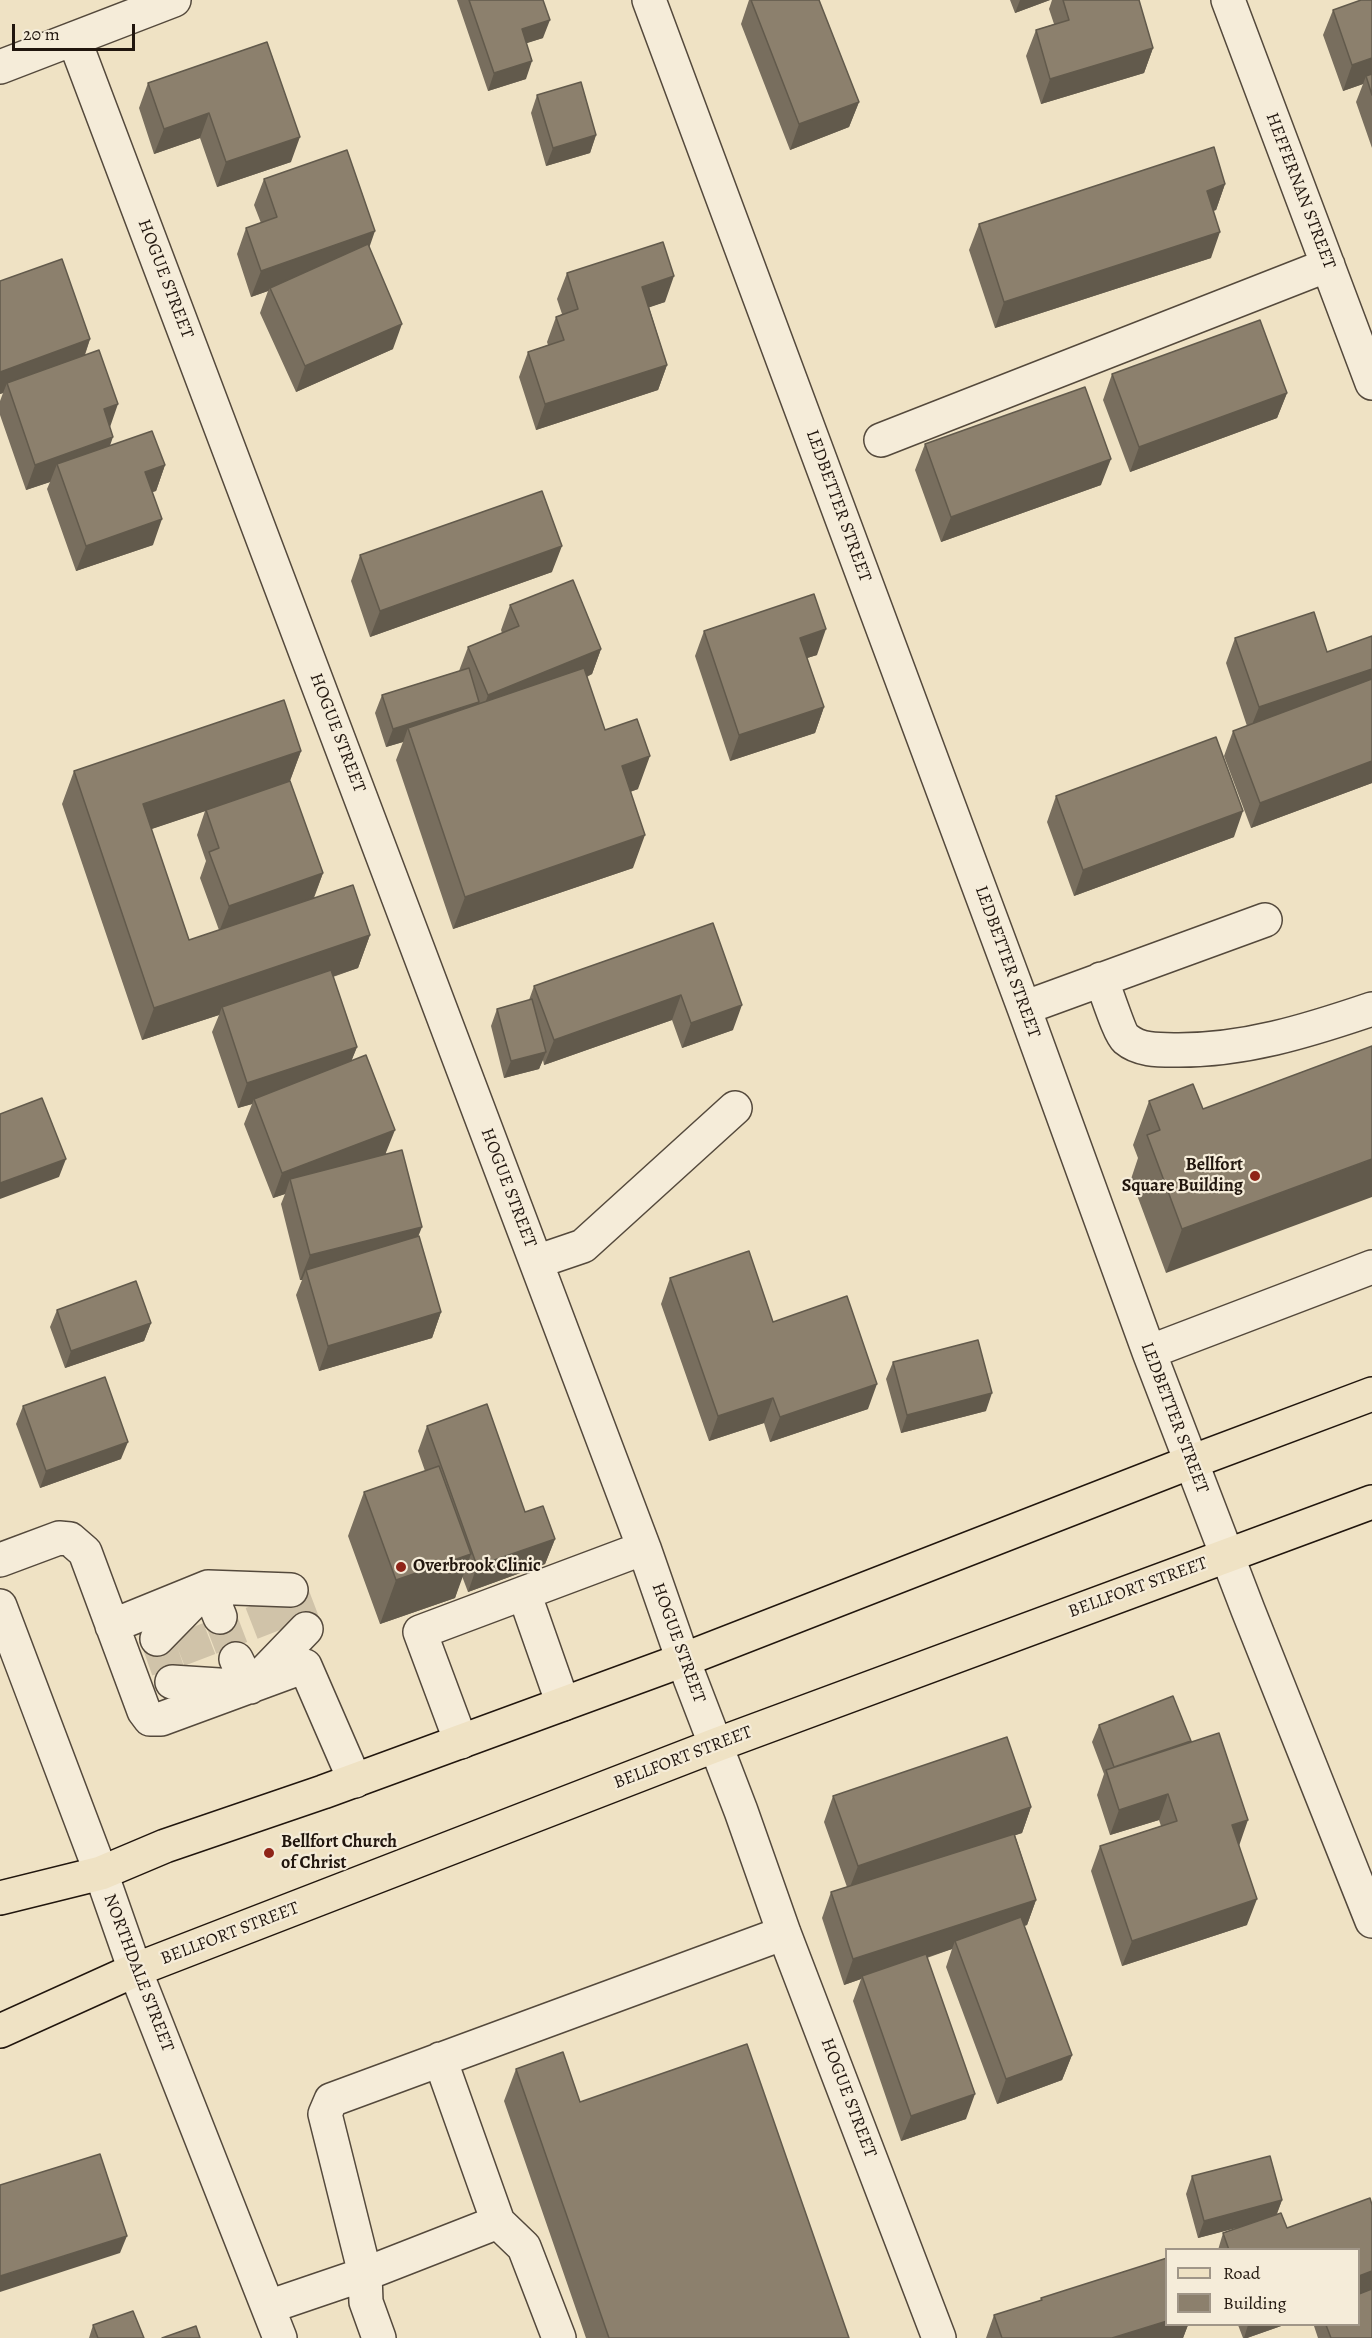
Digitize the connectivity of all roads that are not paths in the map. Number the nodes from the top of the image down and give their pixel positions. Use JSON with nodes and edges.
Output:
{"nodes":[{"id":1,"x":174,"y":0,"type":"edge"},
{"id":2,"x":650,"y":0,"type":"edge"},
{"id":3,"x":1228,"y":0,"type":"edge"},
{"id":4,"x":74,"y":39,"type":"junction"},
{"id":5,"x":0,"y":67,"type":"edge"},
{"id":6,"x":1328,"y":265,"type":"junction"},
{"id":7,"x":1372,"y":383,"type":"edge"},
{"id":8,"x":881,"y":440,"type":"dead end"},
{"id":9,"x":1265,"y":920,"type":"dead end"},
{"id":10,"x":1101,"y":979,"type":"junction"},
{"id":11,"x":1024,"y":1008,"type":"junction"},
{"id":12,"x":1372,"y":1009,"type":"edge"},
{"id":13,"x":735,"y":1108,"type":"dead end"},
{"id":14,"x":536,"y":1262,"type":"junction"},
{"id":15,"x":1372,"y":1267,"type":"edge"},
{"id":16,"x":1149,"y":1352,"type":"junction"},
{"id":17,"x":1372,"y":1394,"type":"edge"},
{"id":18,"x":1191,"y":1462,"type":"junction"},
{"id":19,"x":1372,"y":1502,"type":"edge"},
{"id":20,"x":644,"y":1548,"type":"junction"},
{"id":21,"x":1227,"y":1556,"type":"junction"},
{"id":22,"x":0,"y":1560,"type":"edge"},
{"id":23,"x":208,"y":1587,"type":"junction"},
{"id":24,"x":291,"y":1590,"type":"dead end"},
{"id":25,"x":524,"y":1593,"type":"junction"},
{"id":26,"x":261,"y":1602,"type":"dead end"},
{"id":27,"x":0,"y":1606,"type":"edge"},
{"id":28,"x":220,"y":1617,"type":"tunnel mouth"},
{"id":29,"x":112,"y":1626,"type":"junction"},
{"id":30,"x":188,"y":1629,"type":"tunnel mouth"},
{"id":31,"x":306,"y":1629,"type":"dead end"},
{"id":32,"x":157,"y":1639,"type":"dead end"},
{"id":33,"x":277,"y":1642,"type":"dead end"},
{"id":34,"x":683,"y":1660,"type":"junction"},
{"id":35,"x":202,"y":1668,"type":"dead end"},
{"id":36,"x":243,"y":1673,"type":"junction"},
{"id":37,"x":172,"y":1682,"type":"dead end"},
{"id":38,"x":563,"y":1704,"type":"junction"},
{"id":39,"x":461,"y":1742,"type":"junction"},
{"id":40,"x":716,"y":1745,"type":"junction"},
{"id":41,"x":355,"y":1781,"type":"junction"},
{"id":42,"x":100,"y":1873,"type":"junction"},
{"id":43,"x":0,"y":1898,"type":"edge"},
{"id":44,"x":1372,"y":1921,"type":"edge"},
{"id":45,"x":784,"y":1933,"type":"junction"},
{"id":46,"x":135,"y":1971,"type":"junction"},
{"id":47,"x":0,"y":2031,"type":"edge"},
{"id":48,"x":440,"y":2059,"type":"junction"},
{"id":49,"x":498,"y":2222,"type":"junction"},
{"id":50,"x":365,"y":2274,"type":"junction"},
{"id":51,"x":268,"y":2307,"type":"junction"},
{"id":52,"x":280,"y":2338,"type":"edge"},
{"id":53,"x":379,"y":2338,"type":"edge"},
{"id":54,"x":559,"y":2338,"type":"edge"},
{"id":55,"x":939,"y":2338,"type":"edge"}],
"edges":[{"from":1,"to":4,"type":"street"},
{"from":2,"to":11,"type":"street","name":"LEDBETTER STREET"},
{"from":3,"to":6,"type":"street","name":"HEFFERNAN STREET"},
{"from":4,"to":5,"type":"street"},
{"from":4,"to":14,"type":"street","name":"HOGUE STREET"},
{"from":6,"to":7,"type":"street","name":"HEFFERNAN STREET"},
{"from":6,"to":8,"type":"street"},
{"from":9,"to":10,"type":"street"},
{"from":10,"to":11,"type":"street"},
{"from":10,"to":12,"type":"street"},
{"from":11,"to":16,"type":"street","name":"LEDBETTER STREET"},
{"from":13,"to":14,"type":"street"},
{"from":14,"to":20,"type":"street","name":"HOGUE STREET"},
{"from":15,"to":16,"type":"street"},
{"from":16,"to":18,"type":"street","name":"LEDBETTER STREET"},
{"from":17,"to":18,"type":"main road"},
{"from":18,"to":21,"type":"street","name":"LEDBETTER STREET"},
{"from":18,"to":34,"type":"main road"},
{"from":19,"to":21,"type":"main road","name":"BELLFORT STREET"},
{"from":20,"to":25,"type":"street"},
{"from":20,"to":34,"type":"street","name":"HOGUE STREET"},
{"from":21,"to":40,"type":"main road","name":"BELLFORT STREET"},
{"from":21,"to":44,"type":"street","name":"LEDBETTER STREET"},
{"from":22,"to":29,"type":"street"},
{"from":23,"to":24,"type":"street"},
{"from":23,"to":26,"type":"street"},
{"from":23,"to":28,"type":"street"},
{"from":23,"to":29,"type":"street"},
{"from":23,"to":30,"type":"street"},
{"from":23,"to":32,"type":"street"},
{"from":25,"to":38,"type":"street"},
{"from":25,"to":39,"type":"street"},
{"from":27,"to":42,"type":"street","name":"NORTHDALE STREET"},
{"from":29,"to":36,"type":"street"},
{"from":31,"to":36,"type":"street"},
{"from":33,"to":36,"type":"street"},
{"from":34,"to":38,"type":"main road"},
{"from":34,"to":40,"type":"street","name":"HOGUE STREET"},
{"from":35,"to":36,"type":"street"},
{"from":36,"to":37,"type":"street"},
{"from":36,"to":41,"type":"street"},
{"from":38,"to":39,"type":"main road"},
{"from":39,"to":41,"type":"main road"},
{"from":40,"to":45,"type":"street","name":"HOGUE STREET"},
{"from":40,"to":46,"type":"main road","name":"BELLFORT STREET"},
{"from":41,"to":42,"type":"main road"},
{"from":42,"to":43,"type":"main road"},
{"from":42,"to":46,"type":"street","name":"NORTHDALE STREET"},
{"from":45,"to":48,"type":"street"},
{"from":45,"to":55,"type":"street","name":"HOGUE STREET"},
{"from":46,"to":47,"type":"main road","name":"BELLFORT STREET"},
{"from":46,"to":51,"type":"street","name":"NORTHDALE STREET"},
{"from":48,"to":49,"type":"street"},
{"from":48,"to":50,"type":"street"},
{"from":49,"to":50,"type":"street"},
{"from":49,"to":54,"type":"street"},
{"from":50,"to":51,"type":"street"},
{"from":50,"to":53,"type":"street"},
{"from":51,"to":52,"type":"street","name":"NORTHDALE STREET"}]}
